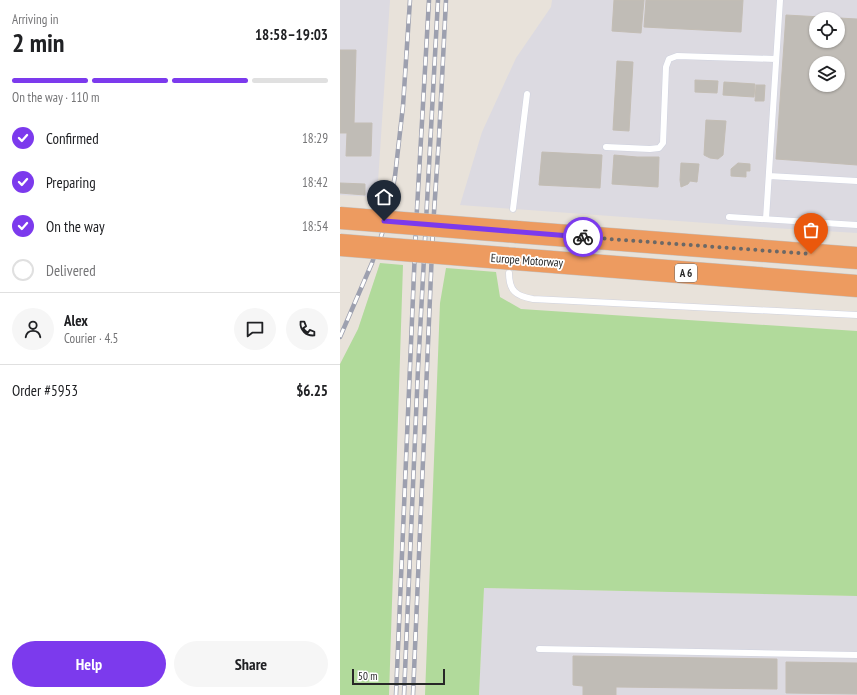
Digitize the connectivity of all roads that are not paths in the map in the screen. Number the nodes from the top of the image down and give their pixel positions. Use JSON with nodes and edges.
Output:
{"nodes":[{"id":1,"x":780,"y":0,"type":"edge"},
{"id":2,"x":776,"y":59,"type":"junction"},
{"id":3,"x":527,"y":94,"type":"dead end"},
{"id":4,"x":606,"y":147,"type":"dead end"},
{"id":5,"x":769,"y":176,"type":"junction"},
{"id":6,"x":857,"y":181,"type":"edge"},
{"id":7,"x":513,"y":209,"type":"dead end"},
{"id":8,"x":729,"y":217,"type":"dead end"},
{"id":9,"x":340,"y":218,"type":"edge"},
{"id":10,"x":766,"y":219,"type":"junction"},
{"id":11,"x":857,"y":226,"type":"edge"},
{"id":12,"x":340,"y":246,"type":"edge"},
{"id":13,"x":857,"y":258,"type":"edge"},
{"id":14,"x":512,"y":266,"type":"junction"},
{"id":15,"x":857,"y":286,"type":"edge"},
{"id":16,"x":857,"y":315,"type":"edge"},
{"id":17,"x":539,"y":649,"type":"dead end"},
{"id":18,"x":857,"y":655,"type":"edge"}],
"edges":[{"from":1,"to":2,"type":"lane"},
{"from":2,"to":4,"type":"lane"},
{"from":2,"to":5,"type":"lane"},
{"from":3,"to":7,"type":"lane"},
{"from":5,"to":6,"type":"lane"},
{"from":5,"to":10,"type":"lane"},
{"from":8,"to":10,"type":"lane"},
{"from":9,"to":13,"type":"highway","bridge":true},
{"from":10,"to":11,"type":"lane"},
{"from":12,"to":14,"type":"highway","name":"Europe Motorway","number":"A 6","bridge":true},
{"from":14,"to":15,"type":"highway","name":"Europe Motorway","number":"A 6"},
{"from":14,"to":16,"type":"lane"},
{"from":17,"to":18,"type":"lane"}]}
